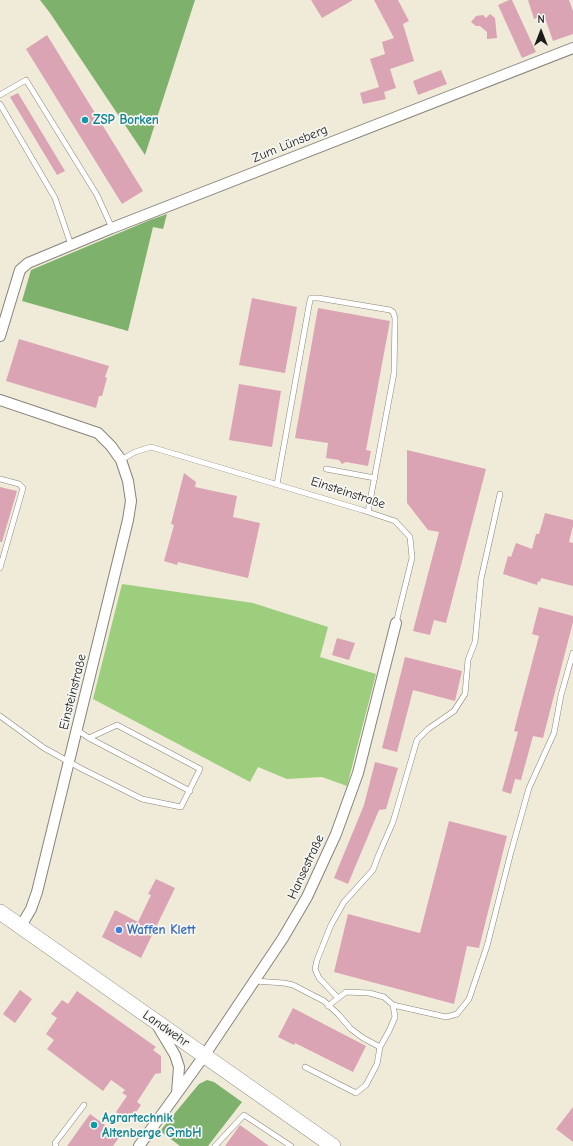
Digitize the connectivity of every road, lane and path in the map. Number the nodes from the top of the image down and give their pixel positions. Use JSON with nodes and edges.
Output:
{"nodes":[{"id":1,"x":573,"y":48,"type":"edge"},
{"id":2,"x":0,"y":95,"type":"edge"},
{"id":3,"x":0,"y":104,"type":"edge"},
{"id":4,"x":112,"y":228,"type":"junction"},
{"id":5,"x":71,"y":245,"type":"junction"},
{"id":6,"x":0,"y":336,"type":"edge"},
{"id":7,"x":0,"y":400,"type":"edge"},
{"id":8,"x":121,"y":460,"type":"junction"},
{"id":9,"x":326,"y":469,"type":"dead end"},
{"id":10,"x":375,"y":478,"type":"junction"},
{"id":11,"x":0,"y":479,"type":"edge"},
{"id":12,"x":277,"y":484,"type":"junction"},
{"id":13,"x":500,"y":494,"type":"dead end"},
{"id":14,"x":368,"y":512,"type":"junction"},
{"id":15,"x":0,"y":568,"type":"edge"},
{"id":16,"x":396,"y":623,"type":"joint"},
{"id":17,"x":573,"y":653,"type":"edge"},
{"id":18,"x":0,"y":716,"type":"edge"},
{"id":19,"x":77,"y":730,"type":"junction"},
{"id":20,"x":89,"y":738,"type":"junction"},
{"id":21,"x":69,"y":762,"type":"junction"},
{"id":22,"x":190,"y":791,"type":"junction"},
{"id":23,"x":0,"y":912,"type":"edge"},
{"id":24,"x":20,"y":926,"type":"junction"},
{"id":25,"x":254,"y":981,"type":"junction"},
{"id":26,"x":338,"y":998,"type":"junction"},
{"id":27,"x":393,"y":1005,"type":"junction"},
{"id":28,"x":328,"y":1006,"type":"junction"},
{"id":29,"x":154,"y":1021,"type":"junction"},
{"id":30,"x":380,"y":1047,"type":"junction"},
{"id":31,"x":204,"y":1056,"type":"junction"},
{"id":32,"x":305,"y":1067,"type":"dead end"},
{"id":33,"x":177,"y":1093,"type":"junction"},
{"id":34,"x":84,"y":1105,"type":"dead end"},
{"id":35,"x":330,"y":1145,"type":"edge"},
{"id":36,"x":56,"y":1146,"type":"edge"},
{"id":37,"x":139,"y":1146,"type":"edge"},
{"id":38,"x":215,"y":1146,"type":"edge"},
{"id":39,"x":291,"y":1146,"type":"edge"}],
"edges":[{"from":1,"to":4,"type":"street","name":"Zum Lünsberg"},
{"from":2,"to":4,"type":"lane"},
{"from":3,"to":5,"type":"lane"},
{"from":4,"to":5,"type":"street","name":"Zum Lünsberg"},
{"from":5,"to":6,"type":"street","name":"Zum Lünsberg"},
{"from":7,"to":8,"type":"street","name":"Einsteinstraße"},
{"from":8,"to":12,"type":"lane","name":"Einsteinstraße"},
{"from":8,"to":19,"type":"street","name":"Einsteinstraße"},
{"from":9,"to":10,"type":"lane"},
{"from":10,"to":12,"type":"lane"},
{"from":10,"to":14,"type":"lane"},
{"from":11,"to":15,"type":"lane"},
{"from":12,"to":14,"type":"lane","name":"Einsteinstraße"},
{"from":13,"to":26,"type":"lane"},
{"from":14,"to":16,"type":"lane","name":"Einsteinstraße"},
{"from":16,"to":25,"type":"street","name":"Hansestraße"},
{"from":17,"to":27,"type":"lane"},
{"from":18,"to":21,"type":"lane"},
{"from":19,"to":20,"type":"lane"},
{"from":19,"to":21,"type":"street","name":"Einsteinstraße"},
{"from":20,"to":22,"type":"lane"},
{"from":20,"to":22,"type":"lane"},
{"from":21,"to":22,"type":"lane"},
{"from":21,"to":24,"type":"street","name":"Einsteinstraße"},
{"from":23,"to":24,"type":"main road","name":"Landwehr"},
{"from":24,"to":29,"type":"main road","name":"Landwehr"},
{"from":25,"to":28,"type":"lane"},
{"from":25,"to":31,"type":"street","name":"Hansestraße"},
{"from":26,"to":27,"type":"lane"},
{"from":26,"to":28,"type":"lane"},
{"from":27,"to":30,"type":"lane"},
{"from":28,"to":30,"type":"lane"},
{"from":29,"to":31,"type":"main road","name":"Landwehr"},
{"from":29,"to":33,"type":"street"},
{"from":30,"to":32,"type":"lane"},
{"from":31,"to":33,"type":"street","name":"Hansestraße"},
{"from":31,"to":35,"type":"main road","name":"Landwehr"},
{"from":33,"to":37,"type":"street","name":"Hansestraße"},
{"from":34,"to":36,"type":"lane"},
{"from":38,"to":39,"type":"lane"}]}
